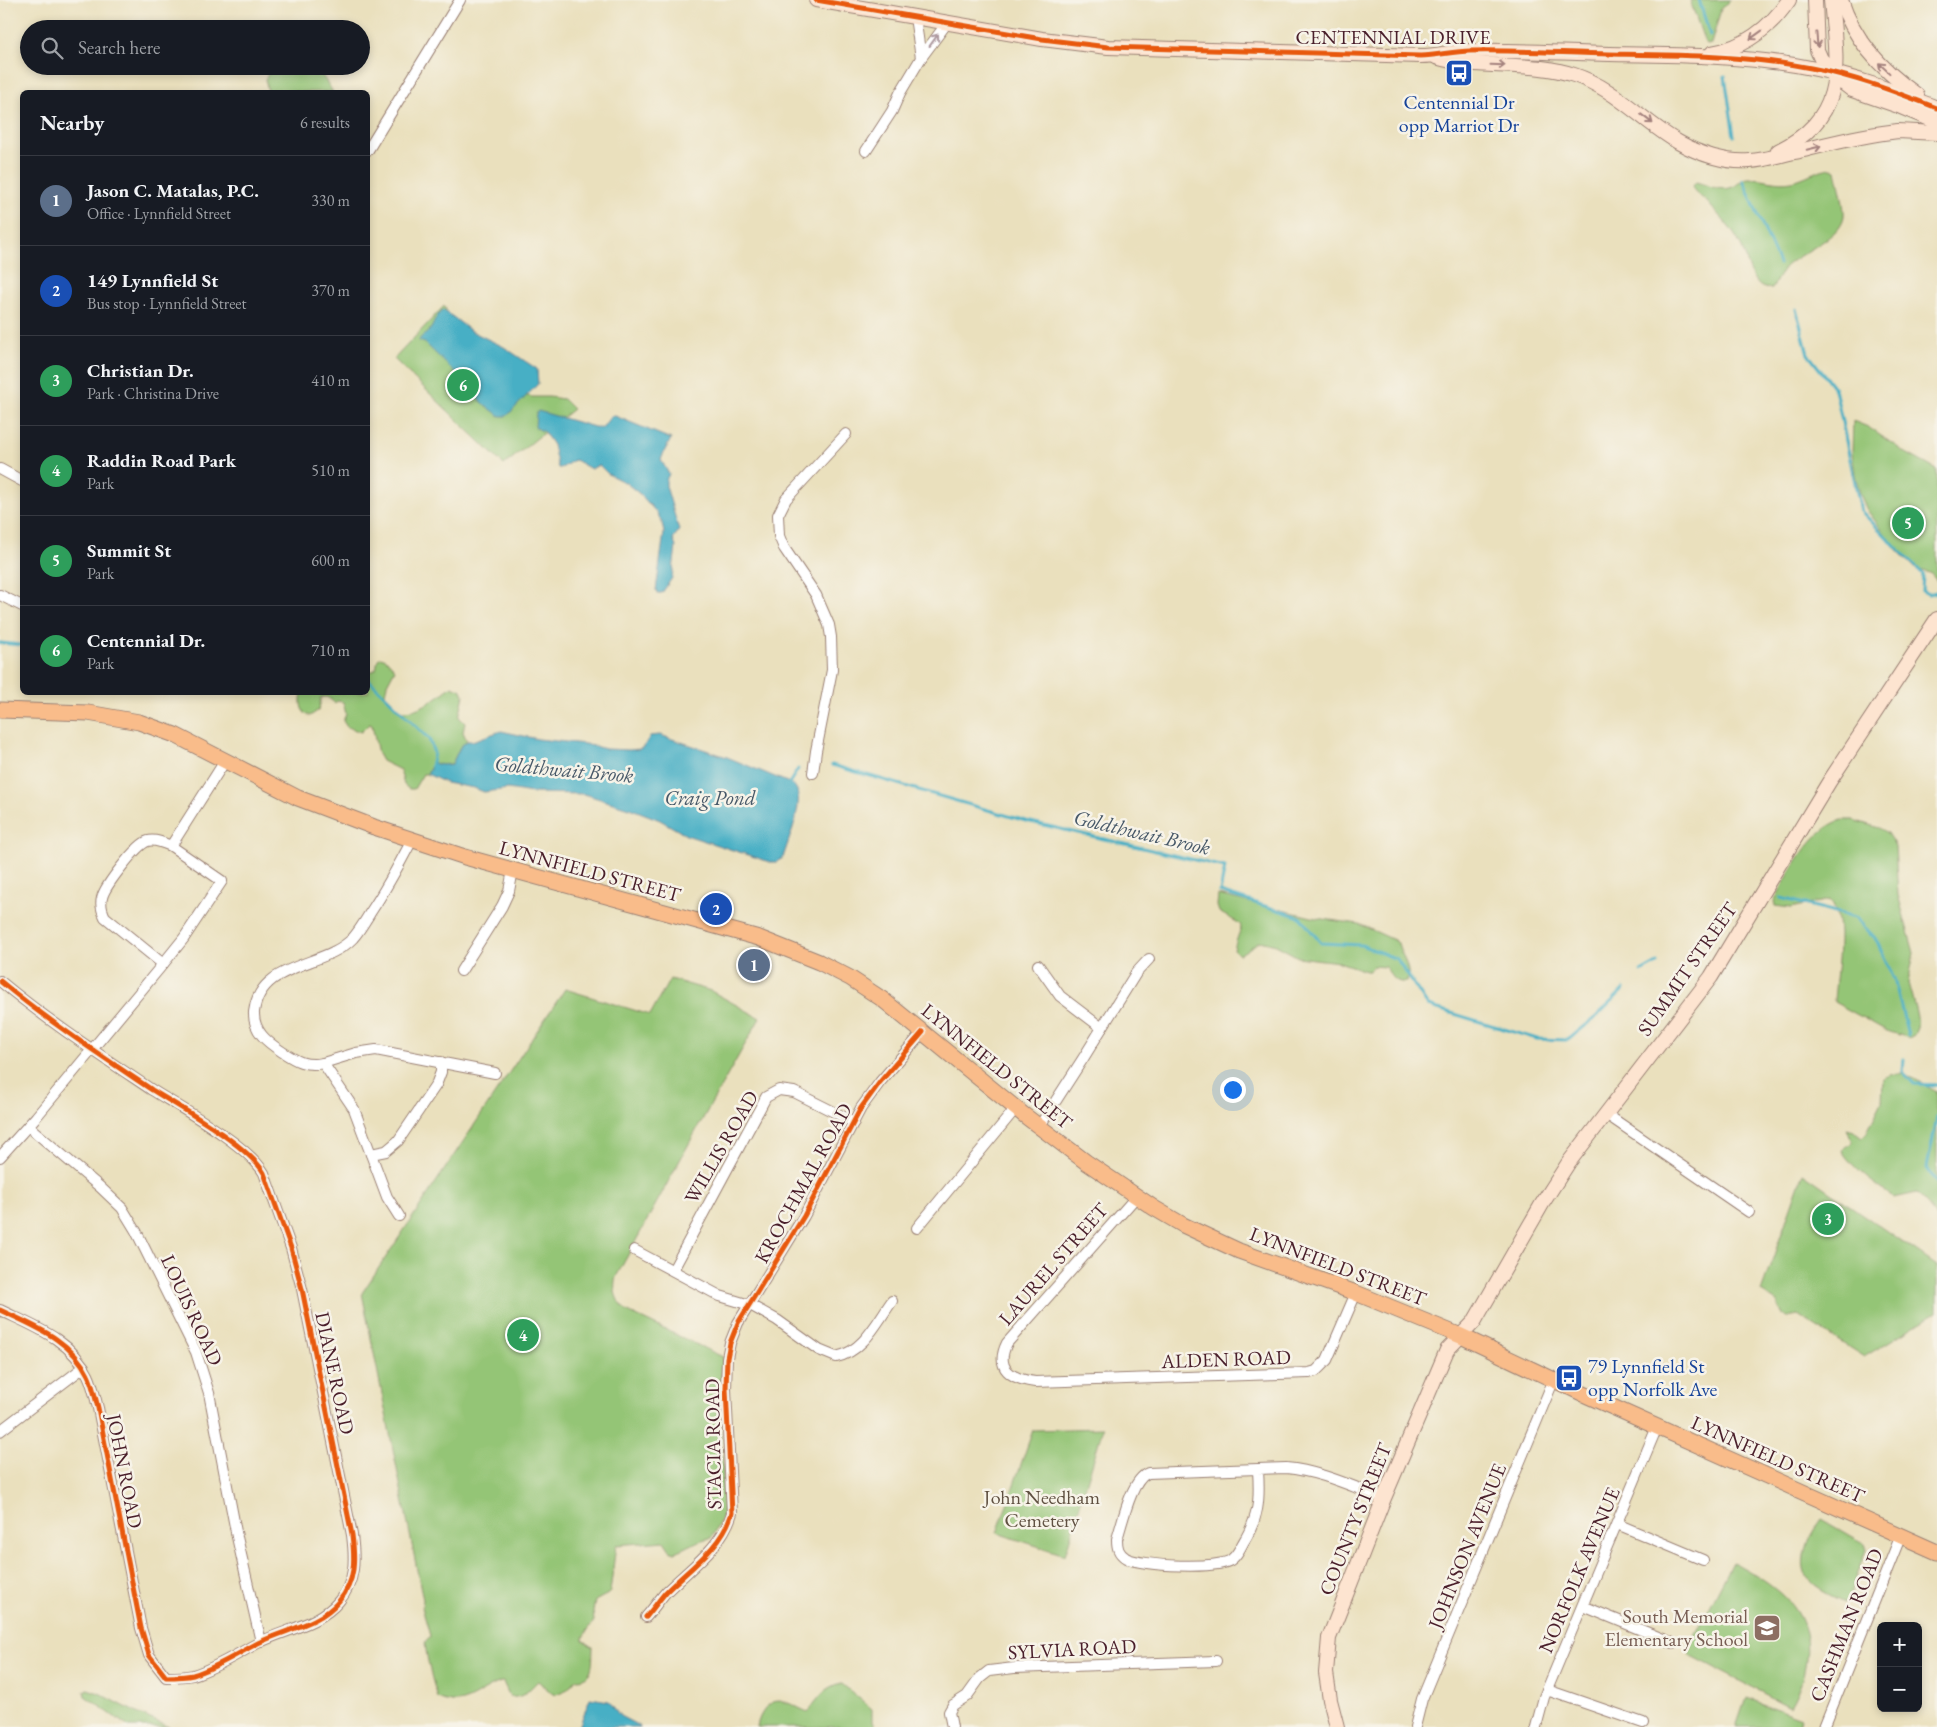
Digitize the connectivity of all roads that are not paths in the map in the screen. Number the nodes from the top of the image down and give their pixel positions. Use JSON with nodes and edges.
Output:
{"nodes":[{"id":1,"x":460,"y":0,"type":"edge"},
{"id":2,"x":816,"y":0,"type":"edge"},
{"id":3,"x":1789,"y":0,"type":"edge"},
{"id":4,"x":1815,"y":0,"type":"edge"},
{"id":5,"x":1831,"y":0,"type":"edge"},
{"id":6,"x":1841,"y":0,"type":"edge"},
{"id":7,"x":915,"y":17,"type":"junction"},
{"id":8,"x":947,"y":22,"type":"junction"},
{"id":9,"x":1433,"y":56,"type":"junction"},
{"id":10,"x":1687,"y":56,"type":"junction"},
{"id":11,"x":921,"y":58,"type":"junction"},
{"id":12,"x":1836,"y":74,"type":"junction"},
{"id":13,"x":1937,"y":108,"type":"edge"},
{"id":14,"x":1937,"y":122,"type":"edge"},
{"id":15,"x":1937,"y":133,"type":"edge"},
{"id":16,"x":370,"y":147,"type":"edge"},
{"id":17,"x":866,"y":152,"type":"dead end"},
{"id":18,"x":1759,"y":160,"type":"junction"},
{"id":19,"x":846,"y":434,"type":"dead end"},
{"id":20,"x":0,"y":469,"type":"edge"},
{"id":21,"x":20,"y":480,"type":"edge"},
{"id":22,"x":0,"y":595,"type":"edge"},
{"id":23,"x":20,"y":605,"type":"edge"},
{"id":24,"x":1937,"y":619,"type":"edge"},
{"id":25,"x":0,"y":710,"type":"edge"},
{"id":26,"x":224,"y":761,"type":"junction"},
{"id":27,"x":814,"y":773,"type":"dead end"},
{"id":28,"x":412,"y":840,"type":"junction"},
{"id":29,"x":171,"y":846,"type":"junction"},
{"id":30,"x":513,"y":870,"type":"junction"},
{"id":31,"x":1148,"y":959,"type":"dead end"},
{"id":32,"x":163,"y":964,"type":"junction"},
{"id":33,"x":1038,"y":965,"type":"dead end"},
{"id":34,"x":461,"y":971,"type":"dead end"},
{"id":35,"x":0,"y":981,"type":"edge"},
{"id":36,"x":1102,"y":1028,"type":"junction"},
{"id":37,"x":923,"y":1032,"type":"junction"},
{"id":38,"x":92,"y":1050,"type":"junction"},
{"id":39,"x":441,"y":1062,"type":"junction"},
{"id":40,"x":323,"y":1063,"type":"junction"},
{"id":41,"x":495,"y":1073,"type":"dead end"},
{"id":42,"x":1016,"y":1108,"type":"junction"},
{"id":43,"x":1606,"y":1114,"type":"junction"},
{"id":44,"x":854,"y":1122,"type":"junction"},
{"id":45,"x":28,"y":1126,"type":"junction"},
{"id":46,"x":1039,"y":1127,"type":"junction"},
{"id":47,"x":371,"y":1154,"type":"junction"},
{"id":48,"x":0,"y":1157,"type":"edge"},
{"id":49,"x":1136,"y":1197,"type":"junction"},
{"id":50,"x":1750,"y":1212,"type":"dead end"},
{"id":51,"x":399,"y":1216,"type":"dead end"},
{"id":52,"x":917,"y":1228,"type":"dead end"},
{"id":53,"x":634,"y":1250,"type":"dead end"},
{"id":54,"x":672,"y":1270,"type":"junction"},
{"id":55,"x":1356,"y":1293,"type":"junction"},
{"id":56,"x":892,"y":1301,"type":"dead end"},
{"id":57,"x":750,"y":1305,"type":"junction"},
{"id":58,"x":0,"y":1310,"type":"edge"},
{"id":59,"x":1461,"y":1336,"type":"junction"},
{"id":60,"x":84,"y":1367,"type":"junction"},
{"id":61,"x":1554,"y":1379,"type":"junction"},
{"id":62,"x":1049,"y":1382,"type":"joint"},
{"id":63,"x":1657,"y":1427,"type":"junction"},
{"id":64,"x":0,"y":1431,"type":"edge"},
{"id":65,"x":1258,"y":1470,"type":"junction"},
{"id":66,"x":1384,"y":1498,"type":"junction"},
{"id":67,"x":1616,"y":1524,"type":"junction"},
{"id":68,"x":1902,"y":1535,"type":"junction"},
{"id":69,"x":1937,"y":1552,"type":"edge"},
{"id":70,"x":1703,"y":1560,"type":"dead end"},
{"id":71,"x":1583,"y":1606,"type":"junction"},
{"id":72,"x":646,"y":1616,"type":"dead end"},
{"id":73,"x":260,"y":1642,"type":"junction"},
{"id":74,"x":1673,"y":1643,"type":"dead end"},
{"id":75,"x":1216,"y":1661,"type":"dead end"},
{"id":76,"x":166,"y":1677,"type":"joint"},
{"id":77,"x":1547,"y":1690,"type":"junction"},
{"id":78,"x":1643,"y":1723,"type":"dead end"},
{"id":79,"x":952,"y":1727,"type":"edge"},
{"id":80,"x":1337,"y":1727,"type":"edge"},
{"id":81,"x":1415,"y":1727,"type":"edge"},
{"id":82,"x":1536,"y":1727,"type":"edge"},
{"id":83,"x":1824,"y":1727,"type":"edge"}],
"edges":[{"from":1,"to":16,"type":"street"},
{"from":2,"to":7,"type":"main road","name":"CENTENNIAL DRIVE"},
{"from":3,"to":10,"type":"main road","one_way":true},
{"from":4,"to":12,"type":"main road","one_way":true},
{"from":5,"to":12,"type":"main road"},
{"from":13,"to":6,"type":"main road","one_way":true},
{"from":7,"to":8,"type":"main road","name":"CENTENNIAL DRIVE"},
{"from":7,"to":11,"type":"street"},
{"from":8,"to":9,"type":"main road","name":"CENTENNIAL DRIVE"},
{"from":11,"to":8,"type":"street","one_way":true},
{"from":9,"to":10,"type":"main road","name":"CENTENNIAL DRIVE"},
{"from":9,"to":18,"type":"main road","name":"CENTENNIAL DRIVE","one_way":true},
{"from":10,"to":12,"type":"main road","name":"CENTENNIAL DRIVE"},
{"from":11,"to":17,"type":"street"},
{"from":12,"to":13,"type":"main road","name":"CENTENNIAL DRIVE"},
{"from":12,"to":14,"type":"main road"},
{"from":12,"to":18,"type":"main road"},
{"from":18,"to":15,"type":"main road","name":"CENTENNIAL DRIVE","one_way":true},
{"from":19,"to":27,"type":"street"},
{"from":20,"to":21,"type":"street"},
{"from":22,"to":23,"type":"street"},
{"from":24,"to":43,"type":"main road","name":"SUMMIT STREET"},
{"from":25,"to":26,"type":"main road","name":"LYNNFIELD STREET"},
{"from":26,"to":28,"type":"main road","name":"LYNNFIELD STREET"},
{"from":26,"to":29,"type":"street"},
{"from":28,"to":30,"type":"main road","name":"LYNNFIELD STREET"},
{"from":28,"to":40,"type":"street"},
{"from":29,"to":32,"type":"street"},
{"from":29,"to":32,"type":"street"},
{"from":30,"to":34,"type":"street"},
{"from":30,"to":37,"type":"main road","name":"LYNNFIELD STREET"},
{"from":31,"to":36,"type":"street"},
{"from":32,"to":38,"type":"street"},
{"from":33,"to":36,"type":"street"},
{"from":35,"to":38,"type":"street","name":"DIANE ROAD"},
{"from":36,"to":46,"type":"street"},
{"from":37,"to":42,"type":"main road","name":"LYNNFIELD STREET"},
{"from":37,"to":44,"type":"street","name":"KROCHMAL ROAD"},
{"from":38,"to":45,"type":"street"},
{"from":38,"to":73,"type":"street","name":"DIANE ROAD"},
{"from":39,"to":40,"type":"street"},
{"from":39,"to":41,"type":"street"},
{"from":39,"to":47,"type":"street"},
{"from":40,"to":47,"type":"street"},
{"from":42,"to":46,"type":"main road","name":"LYNNFIELD STREET"},
{"from":42,"to":52,"type":"street"},
{"from":43,"to":50,"type":"street"},
{"from":43,"to":59,"type":"main road","name":"SUMMIT STREET"},
{"from":44,"to":54,"type":"street","name":"WILLIS ROAD"},
{"from":44,"to":57,"type":"street","name":"KROCHMAL ROAD"},
{"from":45,"to":48,"type":"street"},
{"from":45,"to":73,"type":"street","name":"LOUIS ROAD"},
{"from":46,"to":49,"type":"main road","name":"LYNNFIELD STREET"},
{"from":47,"to":51,"type":"street"},
{"from":49,"to":55,"type":"main road","name":"LYNNFIELD STREET"},
{"from":49,"to":62,"type":"street","name":"LAUREL STREET"},
{"from":53,"to":54,"type":"street"},
{"from":54,"to":57,"type":"street"},
{"from":55,"to":59,"type":"main road","name":"LYNNFIELD STREET"},
{"from":55,"to":62,"type":"street","name":"ALDEN ROAD"},
{"from":56,"to":57,"type":"street"},
{"from":57,"to":72,"type":"street","name":"STACIA ROAD"},
{"from":58,"to":60,"type":"street","name":"JOHN ROAD"},
{"from":59,"to":61,"type":"main road","name":"LYNNFIELD STREET"},
{"from":59,"to":66,"type":"main road","name":"COUNTY STREET"},
{"from":60,"to":64,"type":"street"},
{"from":60,"to":76,"type":"street","name":"JOHN ROAD"},
{"from":61,"to":63,"type":"main road","name":"LYNNFIELD STREET"},
{"from":61,"to":81,"type":"street","name":"JOHNSON AVENUE"},
{"from":63,"to":67,"type":"street","name":"NORFOLK AVENUE"},
{"from":63,"to":68,"type":"main road","name":"LYNNFIELD STREET"},
{"from":65,"to":65,"type":"street"},
{"from":65,"to":66,"type":"street"},
{"from":66,"to":80,"type":"main road","name":"COUNTY STREET"},
{"from":67,"to":70,"type":"street"},
{"from":67,"to":71,"type":"street","name":"NORFOLK AVENUE"},
{"from":68,"to":69,"type":"main road","name":"LYNNFIELD STREET"},
{"from":68,"to":83,"type":"street","name":"CASHMAN ROAD"},
{"from":71,"to":74,"type":"street"},
{"from":71,"to":77,"type":"street","name":"NORFOLK AVENUE"},
{"from":73,"to":76,"type":"street","name":"DIANE ROAD"},
{"from":75,"to":79,"type":"street","name":"SYLVIA ROAD"},
{"from":77,"to":78,"type":"street"},
{"from":77,"to":82,"type":"street","name":"NORFOLK AVENUE"}]}
